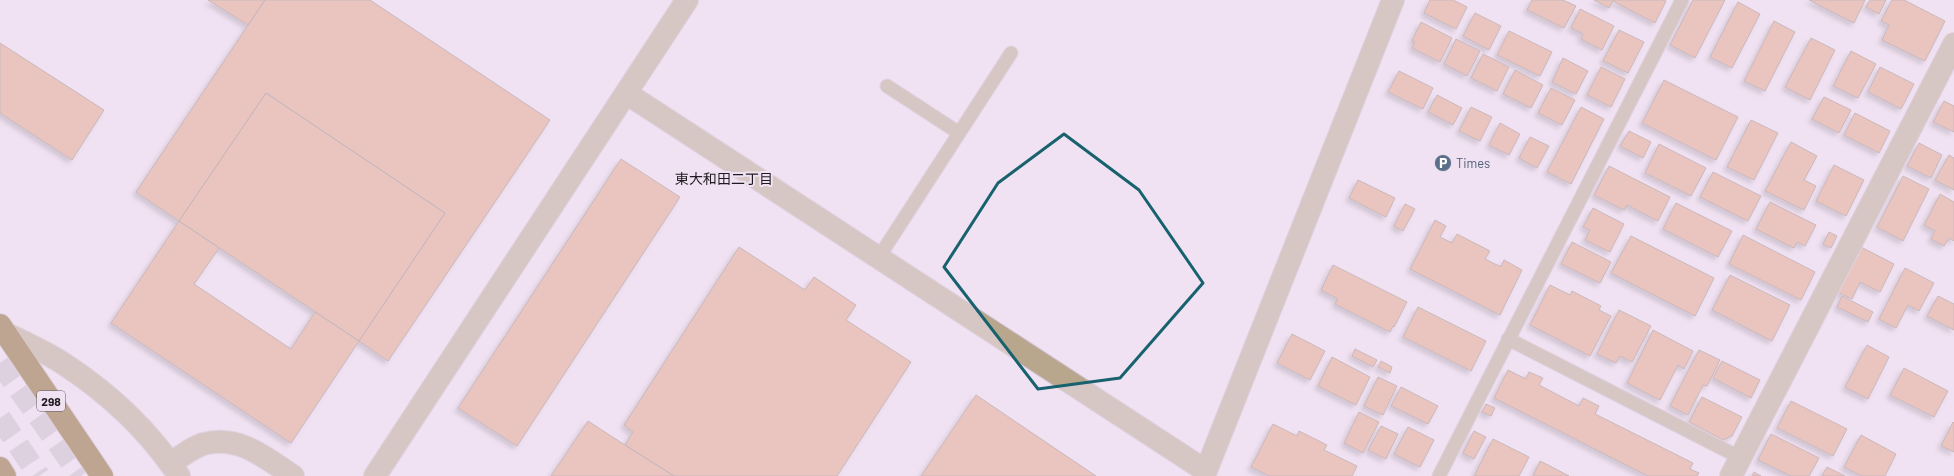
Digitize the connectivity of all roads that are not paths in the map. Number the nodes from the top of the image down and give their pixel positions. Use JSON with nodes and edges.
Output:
{"nodes":[{"id":1,"x":687,"y":0,"type":"edge"},
{"id":2,"x":1393,"y":0,"type":"edge"},
{"id":3,"x":1682,"y":0,"type":"edge"},
{"id":4,"x":1954,"y":44,"type":"edge"},
{"id":5,"x":1011,"y":53,"type":"dead end"},
{"id":6,"x":887,"y":86,"type":"dead end"},
{"id":7,"x":626,"y":93,"type":"junction"},
{"id":8,"x":959,"y":133,"type":"junction"},
{"id":9,"x":879,"y":257,"type":"junction"},
{"id":10,"x":3,"y":329,"type":"edge"},
{"id":11,"x":1508,"y":339,"type":"junction"},
{"id":12,"x":1736,"y":467,"type":"edge"},
{"id":13,"x":0,"y":468,"type":"edge"},
{"id":14,"x":175,"y":470,"type":"edge"},
{"id":15,"x":1205,"y":474,"type":"edge"},
{"id":16,"x":5,"y":476,"type":"edge"},
{"id":17,"x":102,"y":476,"type":"edge"},
{"id":18,"x":293,"y":476,"type":"edge"},
{"id":19,"x":375,"y":476,"type":"edge"},
{"id":20,"x":1438,"y":476,"type":"edge"}],
"edges":[{"from":1,"to":7,"type":"street"},
{"from":2,"to":15,"type":"street"},
{"from":3,"to":11,"type":"lane"},
{"from":4,"to":12,"type":"street"},
{"from":5,"to":8,"type":"lane"},
{"from":6,"to":8,"type":"lane"},
{"from":7,"to":9,"type":"street"},
{"from":7,"to":19,"type":"street"},
{"from":8,"to":9,"type":"lane"},
{"from":9,"to":15,"type":"street"},
{"from":10,"to":14,"type":"street"},
{"from":10,"to":17,"type":"highway","number":"298"},
{"from":11,"to":12,"type":"lane"},
{"from":11,"to":20,"type":"lane"},
{"from":13,"to":16,"type":"highway"},
{"from":14,"to":18,"type":"street"}]}
